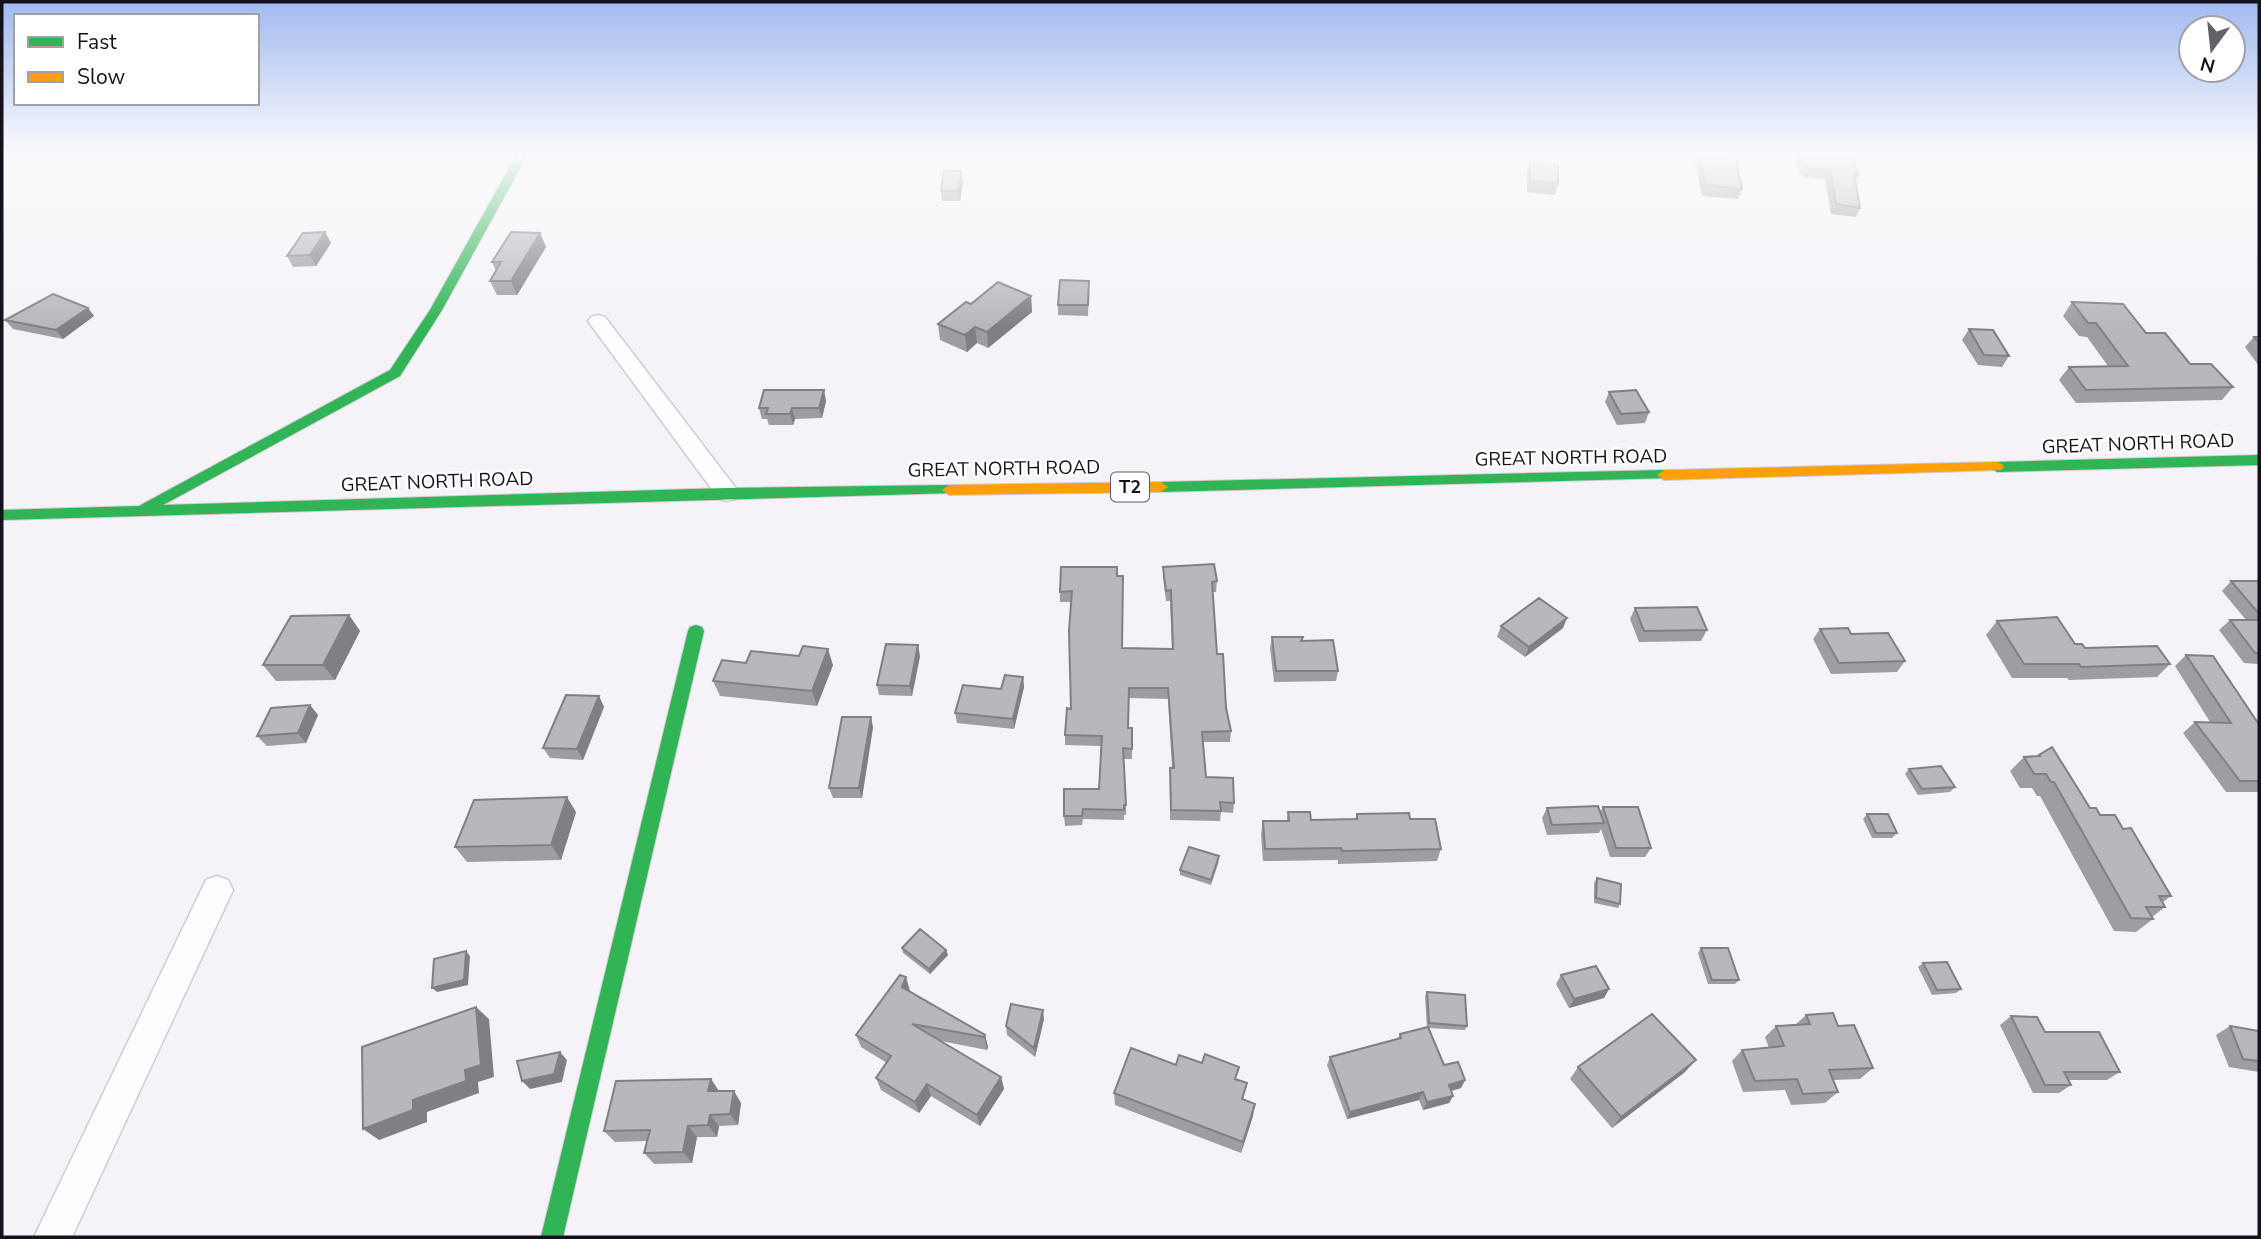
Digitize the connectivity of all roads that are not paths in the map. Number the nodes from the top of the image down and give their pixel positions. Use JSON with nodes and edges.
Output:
{"nodes":[{"id":1,"x":492,"y":210,"type":"edge"},
{"id":2,"x":598,"y":321,"type":"dead end"},
{"id":3,"x":2259,"y":460,"type":"edge"},
{"id":4,"x":727,"y":493,"type":"junction"},
{"id":5,"x":137,"y":513,"type":"junction"},
{"id":6,"x":2,"y":515,"type":"edge"},
{"id":7,"x":696,"y":631,"type":"dead end"},
{"id":8,"x":217,"y":890,"type":"dead end"},
{"id":9,"x":53,"y":1237,"type":"edge"},
{"id":10,"x":552,"y":1237,"type":"edge"}],
"edges":[{"from":1,"to":5,"type":"main road"},
{"from":2,"to":4,"type":"street"},
{"from":3,"to":4,"type":"main road","name":"GREAT NORTH ROAD","number":"T2"},
{"from":4,"to":5,"type":"main road","name":"GREAT NORTH ROAD","number":"T2"},
{"from":5,"to":6,"type":"main road","name":"GREAT NORTH ROAD","number":"T2"},
{"from":7,"to":10,"type":"main road"},
{"from":8,"to":9,"type":"street"}]}
